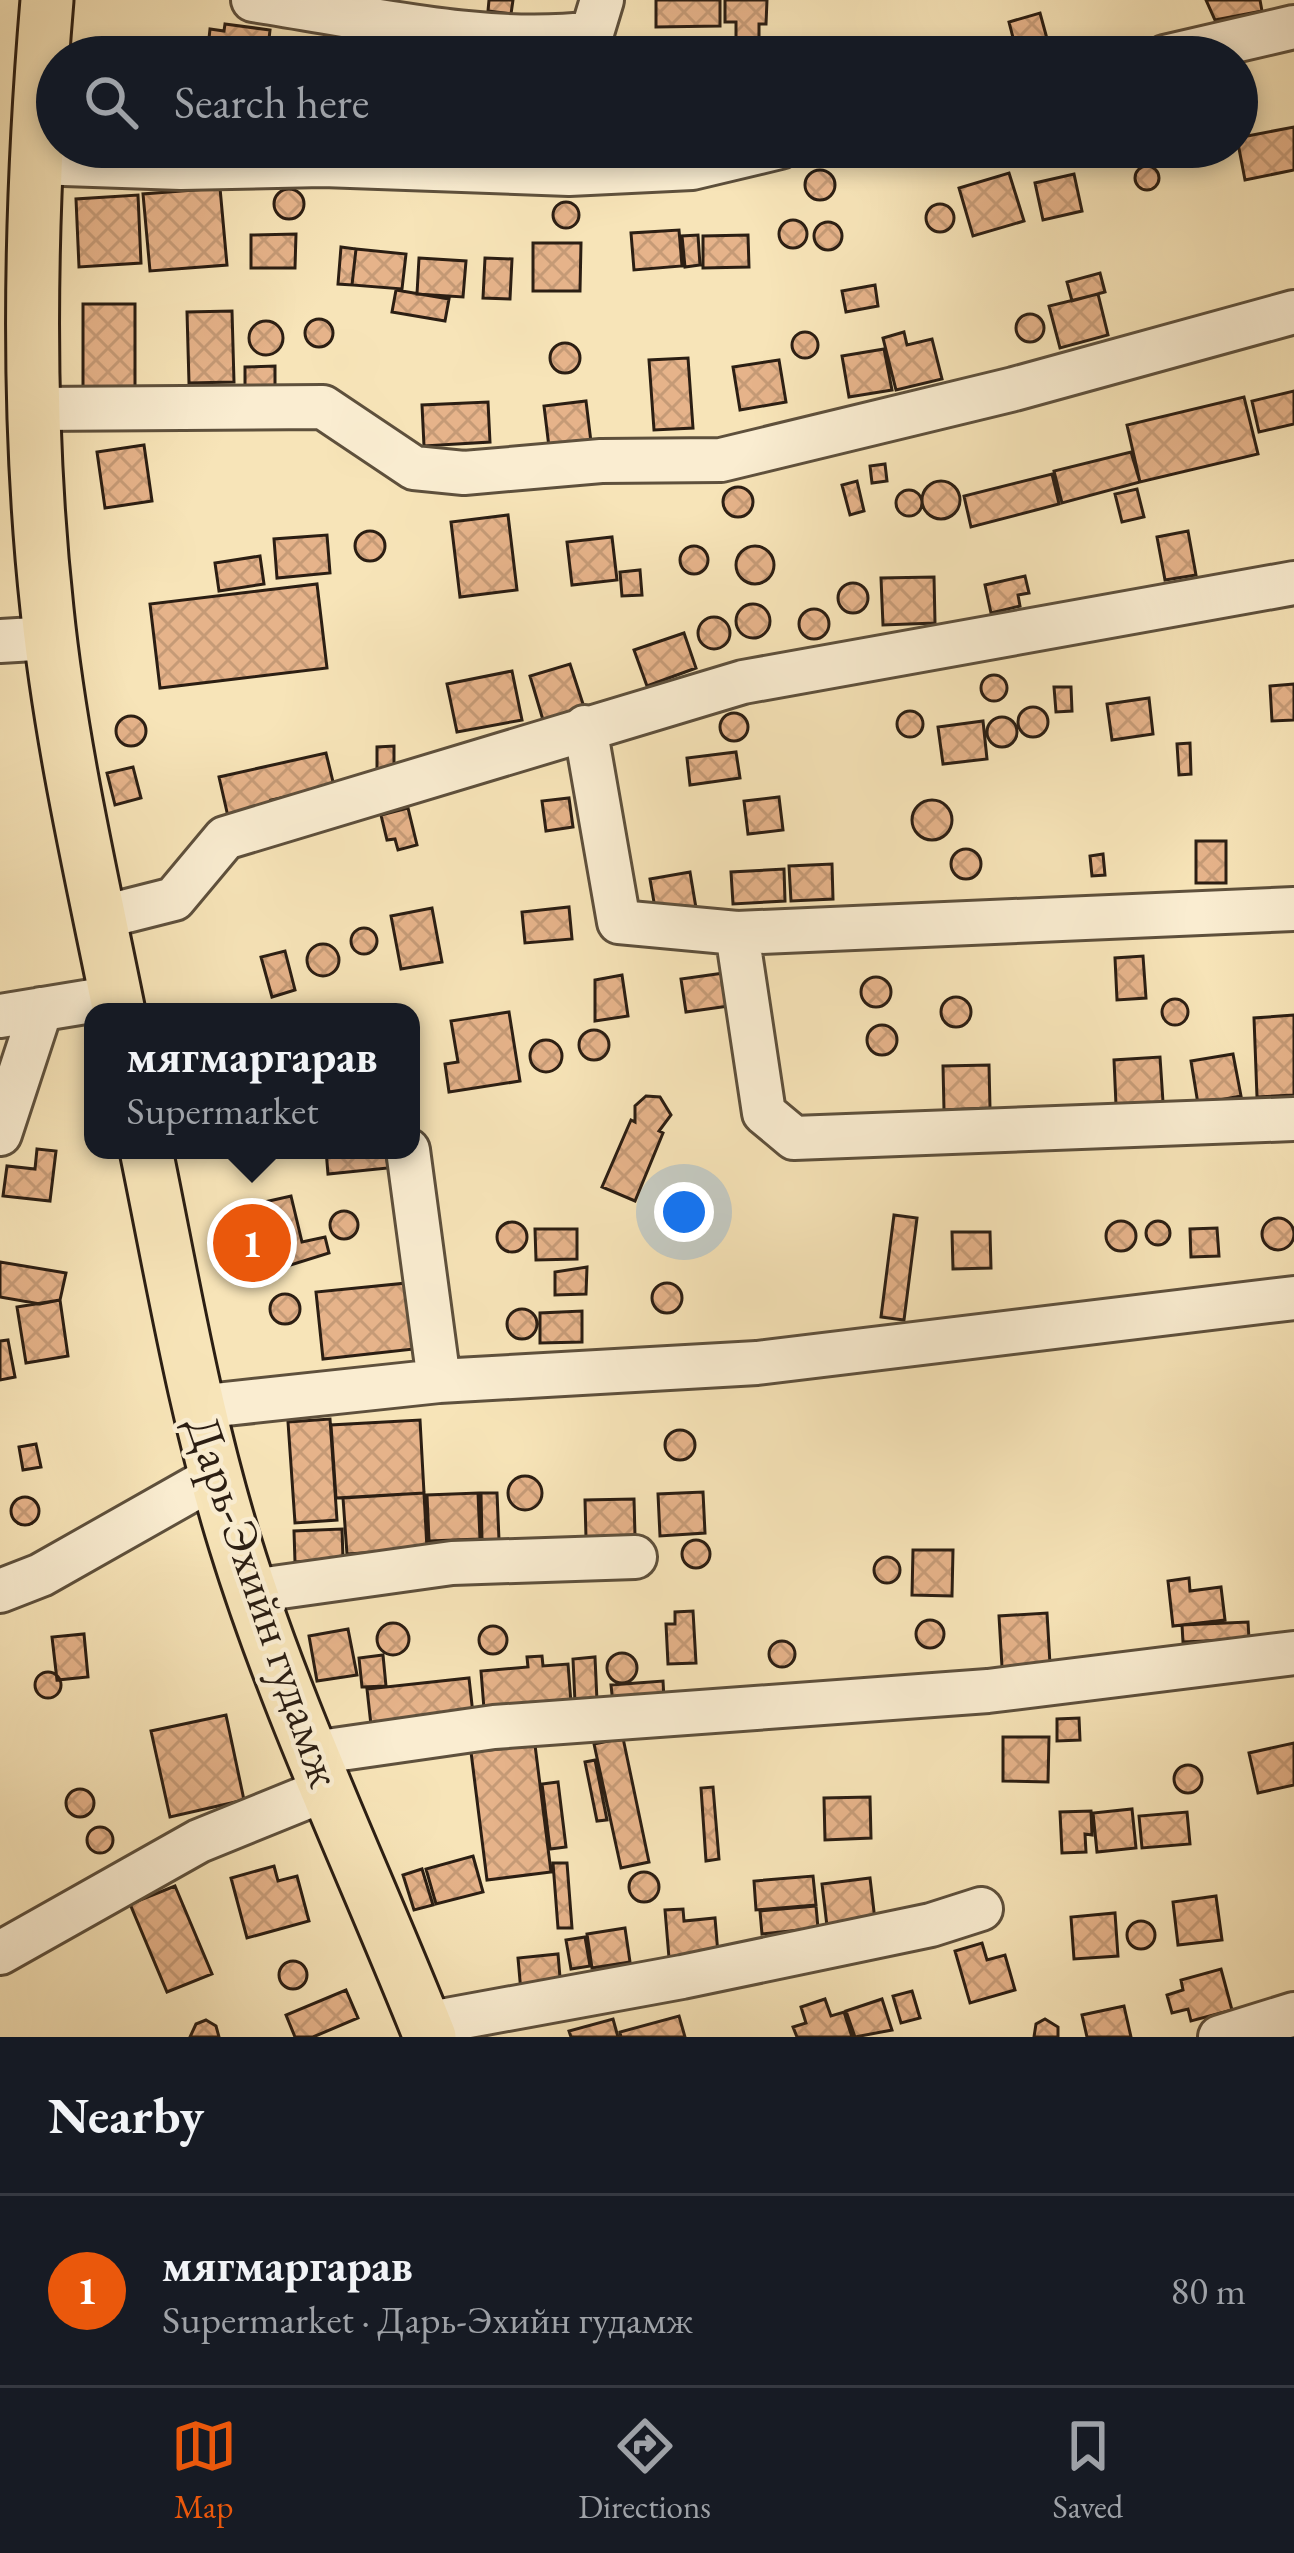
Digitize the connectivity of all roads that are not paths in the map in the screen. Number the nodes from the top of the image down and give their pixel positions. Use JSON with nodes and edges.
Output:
{"nodes":[{"id":1,"x":47,"y":0,"type":"edge"},
{"id":2,"x":253,"y":0,"type":"edge"},
{"id":3,"x":602,"y":0,"type":"edge"},
{"id":4,"x":1294,"y":27,"type":"edge"},
{"id":5,"x":44,"y":36,"type":"edge"},
{"id":6,"x":518,"y":36,"type":"edge"},
{"id":7,"x":570,"y":36,"type":"edge"},
{"id":8,"x":1255,"y":36,"type":"edge"},
{"id":9,"x":36,"y":150,"type":"edge"},
{"id":10,"x":35,"y":164,"type":"joint"},
{"id":11,"x":405,"y":168,"type":"edge"},
{"id":12,"x":674,"y":168,"type":"edge"},
{"id":13,"x":1294,"y":313,"type":"edge"},
{"id":14,"x":34,"y":409,"type":"junction"},
{"id":15,"x":1294,"y":583,"type":"edge"},
{"id":16,"x":50,"y":638,"type":"junction"},
{"id":17,"x":0,"y":641,"type":"edge"},
{"id":18,"x":585,"y":728,"type":"junction"},
{"id":19,"x":1294,"y":909,"type":"edge"},
{"id":20,"x":99,"y":918,"type":"junction"},
{"id":21,"x":737,"y":933,"type":"junction"},
{"id":22,"x":117,"y":1003,"type":"edge"},
{"id":23,"x":84,"y":1007,"type":"edge"},
{"id":24,"x":20,"y":1012,"type":"edge"},
{"id":25,"x":1294,"y":1119,"type":"edge"},
{"id":26,"x":0,"y":1134,"type":"edge"},
{"id":27,"x":148,"y":1159,"type":"edge"},
{"id":28,"x":408,"y":1159,"type":"edge"},
{"id":29,"x":1294,"y":1298,"type":"edge"},
{"id":30,"x":439,"y":1381,"type":"junction"},
{"id":31,"x":197,"y":1407,"type":"junction"},
{"id":32,"x":216,"y":1476,"type":"junction"},
{"id":33,"x":635,"y":1557,"type":"dead end"},
{"id":34,"x":0,"y":1591,"type":"edge"},
{"id":35,"x":252,"y":1591,"type":"junction"},
{"id":36,"x":1294,"y":1653,"type":"edge"},
{"id":37,"x":320,"y":1771,"type":"junction"},
{"id":38,"x":981,"y":1909,"type":"dead end"},
{"id":39,"x":0,"y":1953,"type":"edge"},
{"id":40,"x":1294,"y":2014,"type":"edge"},
{"id":41,"x":427,"y":2031,"type":"edge"},
{"id":42,"x":1220,"y":2037,"type":"edge"}],
"edges":[{"from":1,"to":5,"type":"main road"},
{"from":2,"to":6,"type":"street"},
{"from":3,"to":7,"type":"street"},
{"from":4,"to":8,"type":"street"},
{"from":9,"to":10,"type":"main road"},
{"from":10,"to":14,"type":"main road"},
{"from":11,"to":12,"type":"street"},
{"from":13,"to":14,"type":"street"},
{"from":14,"to":16,"type":"main road"},
{"from":15,"to":18,"type":"street"},
{"from":16,"to":17,"type":"street"},
{"from":16,"to":20,"type":"main road"},
{"from":18,"to":20,"type":"street"},
{"from":18,"to":21,"type":"street"},
{"from":19,"to":21,"type":"street"},
{"from":20,"to":22,"type":"main road"},
{"from":21,"to":25,"type":"street"},
{"from":23,"to":24,"type":"street"},
{"from":24,"to":26,"type":"street"},
{"from":27,"to":31,"type":"main road","name":"Дарь-Эхийн гудамж"},
{"from":28,"to":30,"type":"street"},
{"from":29,"to":30,"type":"street"},
{"from":30,"to":31,"type":"street"},
{"from":31,"to":32,"type":"main road","name":"Дарь-Эхийн гудамж"},
{"from":32,"to":34,"type":"street"},
{"from":32,"to":35,"type":"main road","name":"Дарь-Эхийн гудамж"},
{"from":33,"to":35,"type":"street"},
{"from":35,"to":37,"type":"main road","name":"Дарь-Эхийн гудамж"},
{"from":36,"to":37,"type":"street"},
{"from":37,"to":39,"type":"street"},
{"from":37,"to":41,"type":"main road","name":"Дарь-Эхийн гудамж"},
{"from":38,"to":41,"type":"street"},
{"from":40,"to":42,"type":"street"}]}
